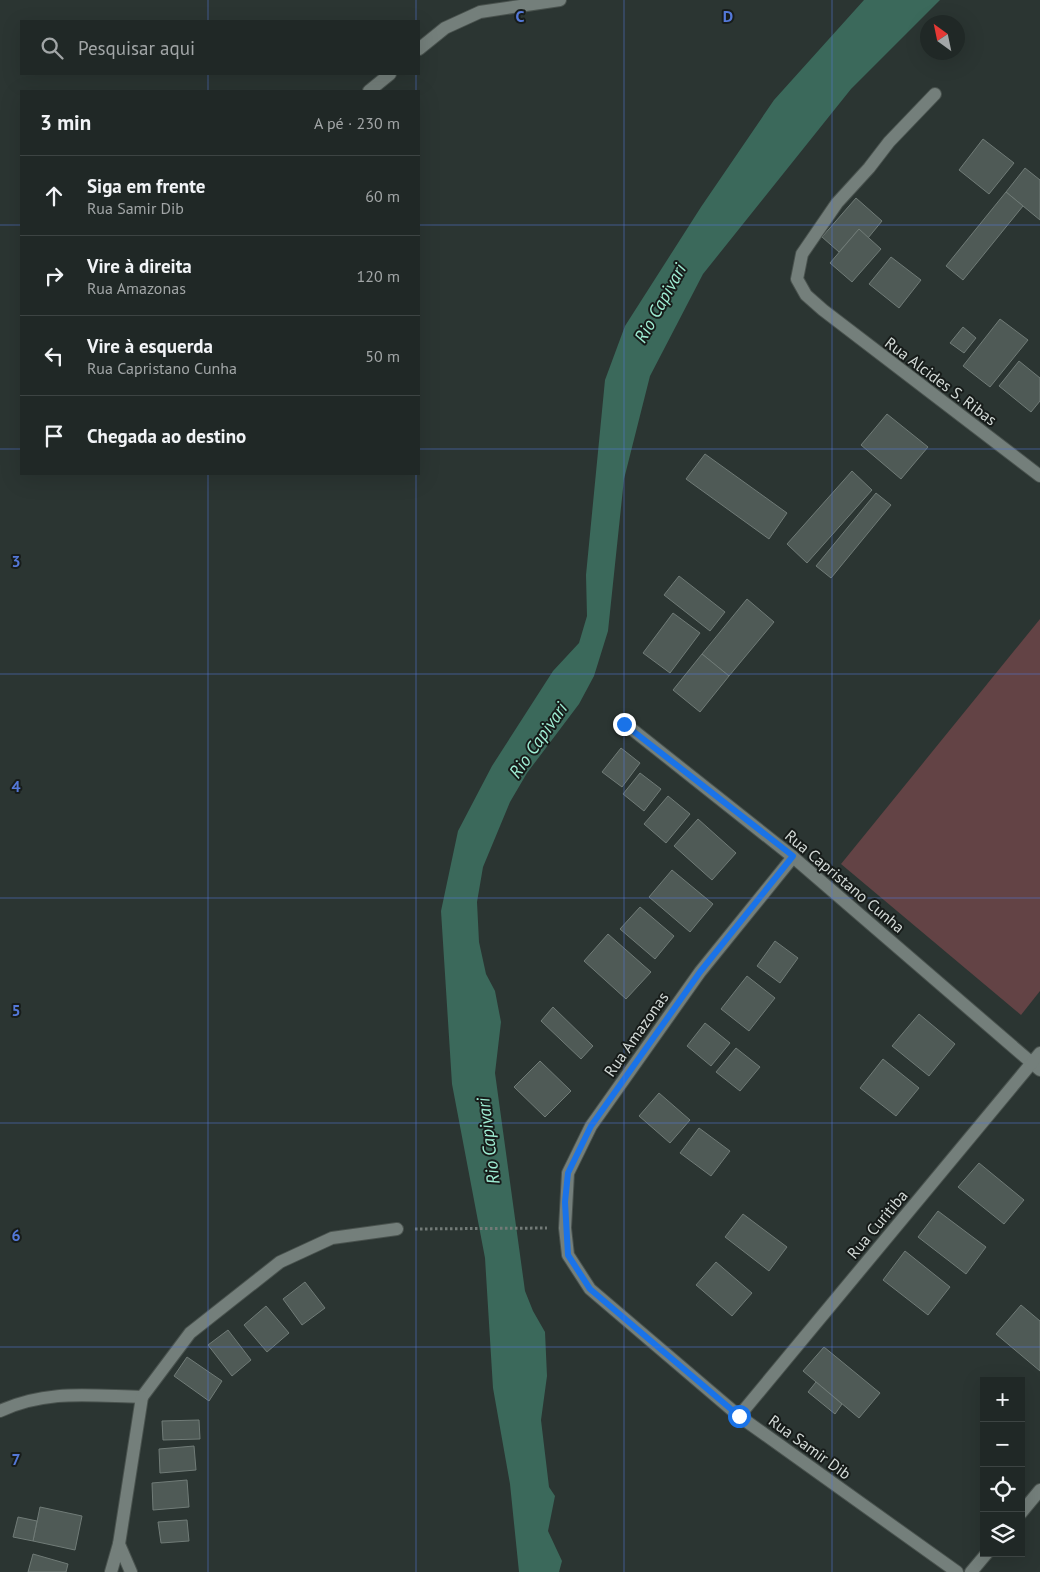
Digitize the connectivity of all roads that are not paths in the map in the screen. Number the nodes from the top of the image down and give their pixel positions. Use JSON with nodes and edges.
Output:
{"nodes":[{"id":1,"x":560,"y":0,"type":"edge"},
{"id":2,"x":420,"y":48,"type":"edge"},
{"id":3,"x":389,"y":75,"type":"edge"},
{"id":4,"x":370,"y":90,"type":"edge"},
{"id":5,"x":935,"y":94,"type":"dead end"},
{"id":6,"x":1040,"y":476,"type":"edge"},
{"id":7,"x":624,"y":724,"type":"dead end"},
{"id":8,"x":793,"y":856,"type":"junction"},
{"id":9,"x":1037,"y":1062,"type":"edge"},
{"id":10,"x":397,"y":1229,"type":"dead end"},
{"id":11,"x":568,"y":1255,"type":"joint"},
{"id":12,"x":142,"y":1397,"type":"junction"},
{"id":13,"x":0,"y":1411,"type":"edge"},
{"id":14,"x":739,"y":1416,"type":"junction"},
{"id":15,"x":1040,"y":1490,"type":"edge"},
{"id":16,"x":1022,"y":1512,"type":"edge"},
{"id":17,"x":119,"y":1544,"type":"junction"},
{"id":18,"x":984,"y":1557,"type":"edge"},
{"id":19,"x":110,"y":1572,"type":"edge"},
{"id":20,"x":131,"y":1572,"type":"edge"},
{"id":21,"x":957,"y":1572,"type":"edge"},
{"id":22,"x":972,"y":1572,"type":"edge"}],
"edges":[{"from":1,"to":2,"type":"street"},
{"from":3,"to":4,"type":"street"},
{"from":5,"to":6,"type":"street","name":"Rua Alcides S. Ribas"},
{"from":7,"to":8,"type":"street","name":"Rua Capristano Cunha"},
{"from":8,"to":9,"type":"street","name":"Rua Capristano Cunha"},
{"from":8,"to":11,"type":"street","name":"Rua Amazonas"},
{"from":9,"to":14,"type":"street","name":"Rua Curitiba"},
{"from":10,"to":12,"type":"street"},
{"from":11,"to":14,"type":"street","name":"Rua Samir Dib"},
{"from":12,"to":13,"type":"street"},
{"from":12,"to":17,"type":"street"},
{"from":14,"to":21,"type":"street","name":"Rua Samir Dib"},
{"from":15,"to":16,"type":"street"},
{"from":17,"to":19,"type":"street"},
{"from":17,"to":20,"type":"street"},
{"from":18,"to":22,"type":"street"}]}
